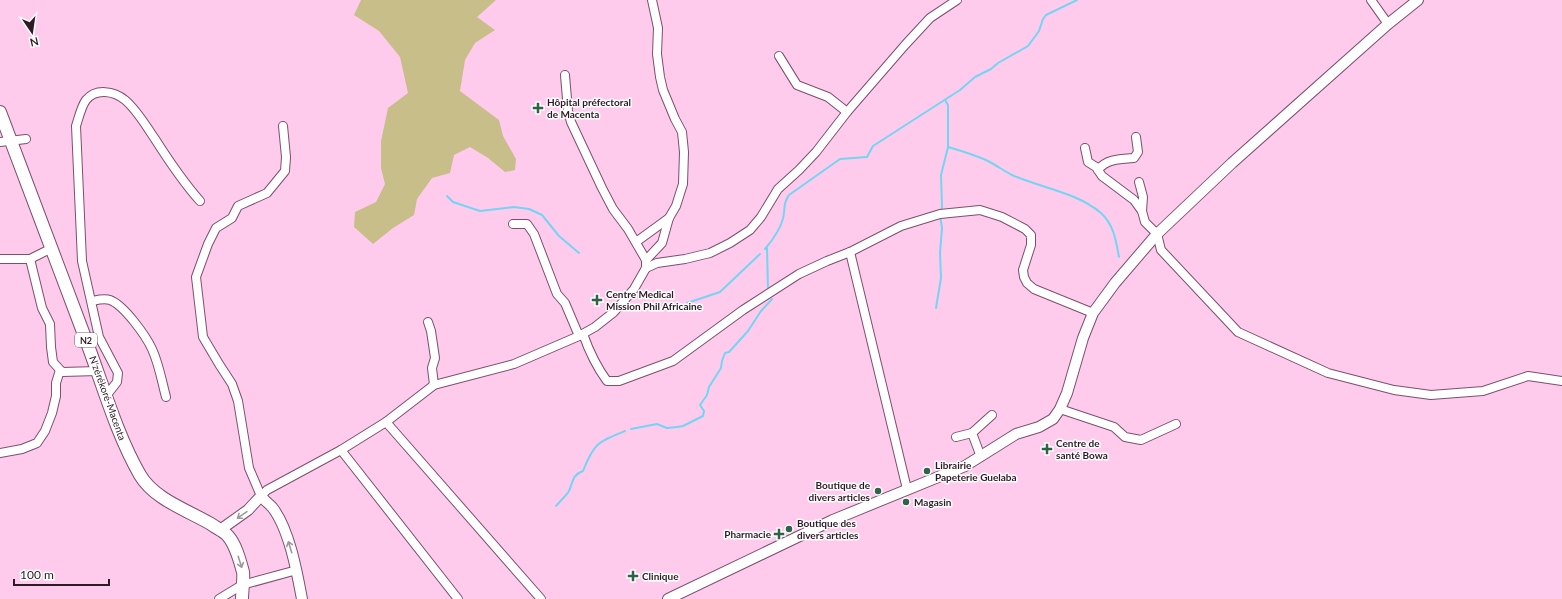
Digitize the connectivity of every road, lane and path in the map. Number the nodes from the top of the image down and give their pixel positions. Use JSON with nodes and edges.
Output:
{"nodes":[{"id":1,"x":652,"y":0,"type":"edge"},
{"id":2,"x":957,"y":0,"type":"edge"},
{"id":3,"x":1371,"y":0,"type":"edge"},
{"id":4,"x":1418,"y":0,"type":"edge"},
{"id":5,"x":1388,"y":24,"type":"junction"},
{"id":6,"x":779,"y":56,"type":"dead end"},
{"id":7,"x":565,"y":75,"type":"dead end"},
{"id":8,"x":0,"y":112,"type":"edge"},
{"id":9,"x":847,"y":112,"type":"junction"},
{"id":10,"x":283,"y":126,"type":"dead end"},
{"id":11,"x":1136,"y":137,"type":"dead end"},
{"id":12,"x":26,"y":139,"type":"dead end"},
{"id":13,"x":5,"y":142,"type":"edge"},
{"id":14,"x":1085,"y":148,"type":"dead end"},
{"id":15,"x":1098,"y":170,"type":"junction"},
{"id":16,"x":1139,"y":182,"type":"dead end"},
{"id":17,"x":200,"y":201,"type":"dead end"},
{"id":18,"x":1142,"y":211,"type":"junction"},
{"id":19,"x":669,"y":218,"type":"junction"},
{"id":20,"x":513,"y":224,"type":"dead end"},
{"id":21,"x":1157,"y":234,"type":"junction"},
{"id":22,"x":636,"y":242,"type":"junction"},
{"id":23,"x":52,"y":248,"type":"junction"},
{"id":24,"x":850,"y":252,"type":"junction"},
{"id":25,"x":0,"y":259,"type":"edge"},
{"id":26,"x":30,"y":259,"type":"junction"},
{"id":27,"x":646,"y":264,"type":"junction"},
{"id":28,"x":92,"y":301,"type":"junction"},
{"id":29,"x":1093,"y":313,"type":"junction"},
{"id":30,"x":428,"y":322,"type":"dead end"},
{"id":31,"x":581,"y":335,"type":"junction"},
{"id":32,"x":60,"y":370,"type":"junction"},
{"id":33,"x":98,"y":371,"type":"junction"},
{"id":34,"x":1562,"y":381,"type":"edge"},
{"id":35,"x":434,"y":385,"type":"junction"},
{"id":36,"x":106,"y":396,"type":"junction"},
{"id":37,"x":166,"y":398,"type":"dead end"},
{"id":38,"x":1060,"y":409,"type":"junction"},
{"id":39,"x":992,"y":415,"type":"dead end"},
{"id":40,"x":386,"y":422,"type":"junction"},
{"id":41,"x":1176,"y":424,"type":"dead end"},
{"id":42,"x":972,"y":433,"type":"junction"},
{"id":43,"x":956,"y":437,"type":"dead end"},
{"id":44,"x":341,"y":450,"type":"junction"},
{"id":45,"x":0,"y":454,"type":"edge"},
{"id":46,"x":981,"y":456,"type":"junction"},
{"id":47,"x":907,"y":489,"type":"junction"},
{"id":48,"x":261,"y":496,"type":"junction"},
{"id":49,"x":220,"y":530,"type":"junction"},
{"id":50,"x":297,"y":570,"type":"junction"},
{"id":51,"x":242,"y":585,"type":"junction"},
{"id":52,"x":219,"y":599,"type":"edge"},
{"id":53,"x":242,"y":599,"type":"edge"},
{"id":54,"x":302,"y":599,"type":"edge"},
{"id":55,"x":458,"y":599,"type":"edge"},
{"id":56,"x":541,"y":599,"type":"edge"},
{"id":57,"x":668,"y":599,"type":"edge"}],
"edges":[{"from":1,"to":19,"type":"street"},
{"from":2,"to":9,"type":"street"},
{"from":3,"to":5,"type":"street"},
{"from":4,"to":5,"type":"main road"},
{"from":5,"to":21,"type":"main road"},
{"from":6,"to":9,"type":"street"},
{"from":7,"to":22,"type":"street"},
{"from":8,"to":13,"type":"highway","name":"N'zérékoré-Macenta","number":"N2"},
{"from":9,"to":27,"type":"street"},
{"from":10,"to":48,"type":"street"},
{"from":11,"to":15,"type":"street"},
{"from":12,"to":13,"type":"street"},
{"from":13,"to":23,"type":"highway","name":"N'zérékoré-Macenta","number":"N2"},
{"from":14,"to":15,"type":"street"},
{"from":15,"to":18,"type":"street"},
{"from":16,"to":18,"type":"street"},
{"from":17,"to":28,"type":"street"},
{"from":18,"to":21,"type":"street"},
{"from":19,"to":22,"type":"street"},
{"from":19,"to":27,"type":"street"},
{"from":20,"to":31,"type":"street"},
{"from":21,"to":29,"type":"main road"},
{"from":21,"to":34,"type":"street"},
{"from":22,"to":27,"type":"street"},
{"from":23,"to":26,"type":"street"},
{"from":23,"to":33,"type":"highway","name":"N'zérékoré-Macenta","number":"N2"},
{"from":24,"to":29,"type":"street"},
{"from":24,"to":31,"type":"street"},
{"from":24,"to":47,"type":"street"},
{"from":25,"to":26,"type":"street"},
{"from":26,"to":32,"type":"street"},
{"from":27,"to":31,"type":"street"},
{"from":28,"to":36,"type":"street"},
{"from":28,"to":37,"type":"street"},
{"from":29,"to":38,"type":"main road"},
{"from":30,"to":35,"type":"street"},
{"from":31,"to":35,"type":"street"},
{"from":32,"to":33,"type":"street"},
{"from":32,"to":45,"type":"street"},
{"from":33,"to":36,"type":"highway","name":"N'zérékoré-Macenta","number":"N2"},
{"from":35,"to":40,"type":"street"},
{"from":36,"to":49,"type":"highway","name":"N'zérékoré-Macenta","number":"N2"},
{"from":38,"to":41,"type":"street"},
{"from":38,"to":46,"type":"main road"},
{"from":39,"to":42,"type":"street"},
{"from":40,"to":44,"type":"street"},
{"from":40,"to":56,"type":"street"},
{"from":42,"to":43,"type":"street"},
{"from":42,"to":46,"type":"street"},
{"from":44,"to":48,"type":"street"},
{"from":44,"to":55,"type":"street"},
{"from":46,"to":47,"type":"main road"},
{"from":47,"to":57,"type":"main road"},
{"from":48,"to":49,"type":"main road","one_way":true},
{"from":50,"to":48,"type":"main road","one_way":true},
{"from":49,"to":51,"type":"highway","name":"N'zérékoré-Macenta","number":"N2","one_way":true},
{"from":50,"to":51,"type":"street"},
{"from":50,"to":54,"type":"main road"},
{"from":51,"to":52,"type":"street"},
{"from":51,"to":53,"type":"highway","name":"N'zérékoré-Macenta","number":"N2"}]}
